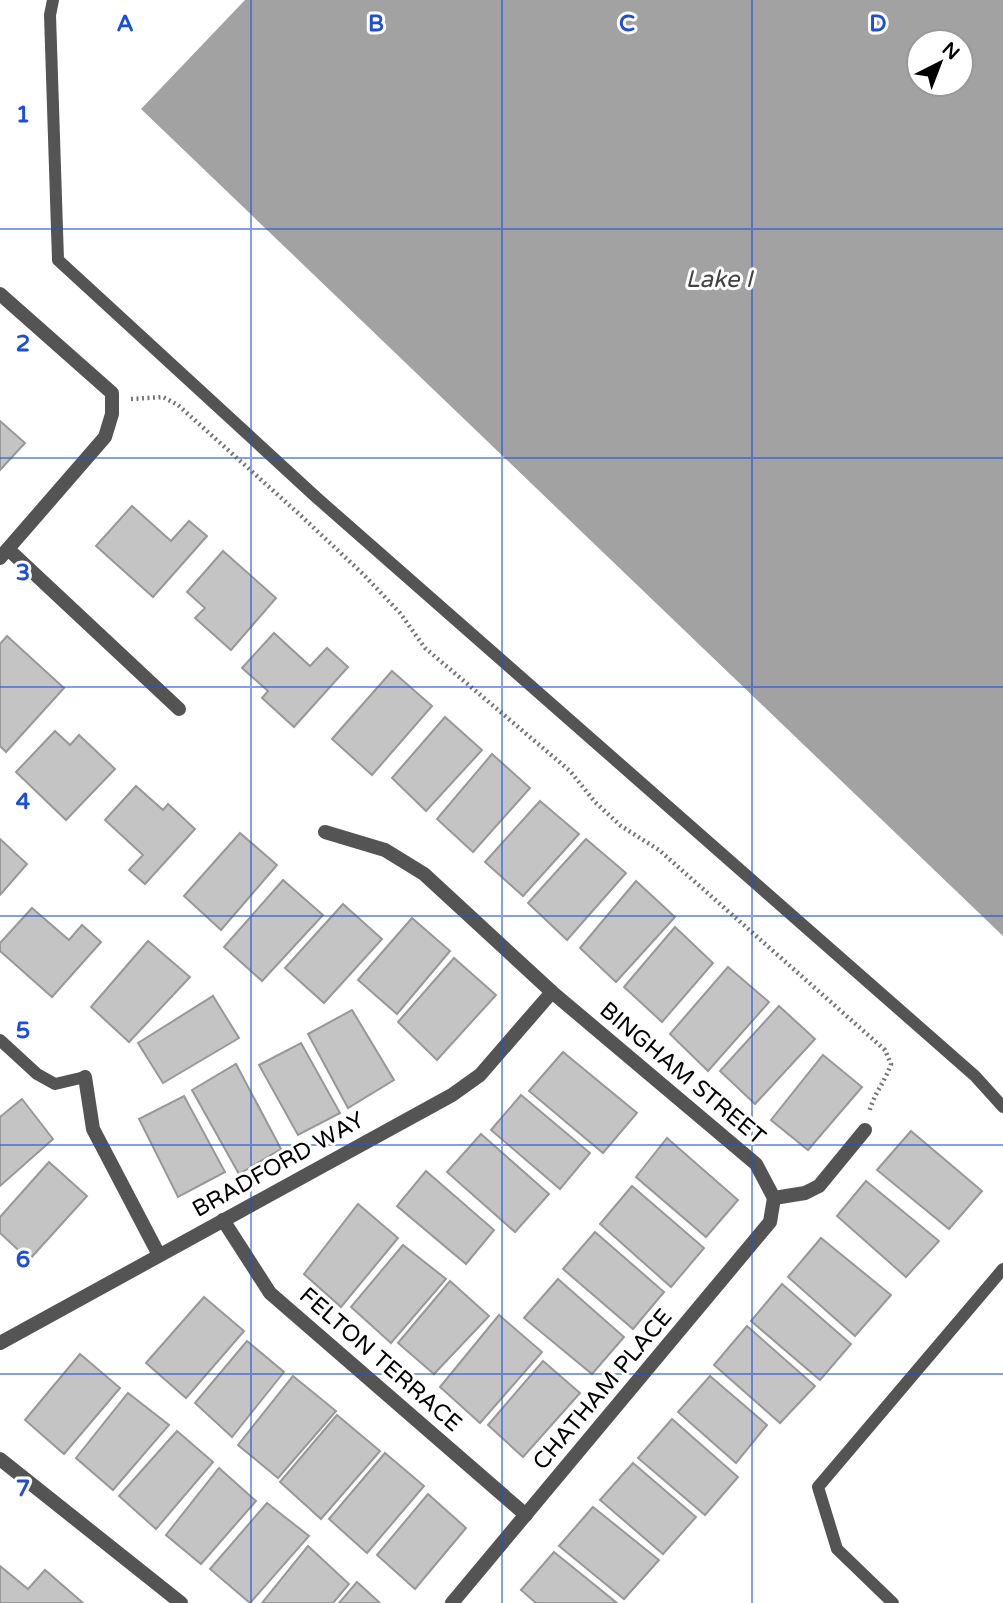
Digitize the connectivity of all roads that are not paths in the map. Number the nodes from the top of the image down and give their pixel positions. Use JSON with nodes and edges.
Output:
{"nodes":[{"id":1,"x":53,"y":0,"type":"edge"},
{"id":2,"x":0,"y":294,"type":"edge"},
{"id":3,"x":4,"y":553,"type":"edge"},
{"id":4,"x":178,"y":709,"type":"dead end"},
{"id":5,"x":325,"y":832,"type":"dead end"},
{"id":6,"x":552,"y":992,"type":"junction"},
{"id":7,"x":0,"y":1040,"type":"edge"},
{"id":8,"x":85,"y":1077,"type":"joint"},
{"id":9,"x":1003,"y":1107,"type":"edge"},
{"id":10,"x":865,"y":1130,"type":"road end"},
{"id":11,"x":774,"y":1198,"type":"junction"},
{"id":12,"x":223,"y":1220,"type":"junction"},
{"id":13,"x":159,"y":1255,"type":"junction"},
{"id":14,"x":1003,"y":1269,"type":"edge"},
{"id":15,"x":0,"y":1343,"type":"edge"},
{"id":16,"x":0,"y":1459,"type":"edge"},
{"id":17,"x":526,"y":1515,"type":"junction"},
{"id":18,"x":181,"y":1603,"type":"edge"},
{"id":19,"x":452,"y":1603,"type":"edge"},
{"id":20,"x":893,"y":1603,"type":"edge"}],
"edges":[{"from":1,"to":9,"type":"lane"},
{"from":2,"to":3,"type":"street"},
{"from":3,"to":4,"type":"street"},
{"from":5,"to":6,"type":"street","name":"BINGHAM STREET"},
{"from":6,"to":11,"type":"street","name":"BINGHAM STREET"},
{"from":6,"to":12,"type":"street","name":"BRADFORD WAY"},
{"from":7,"to":8,"type":"lane"},
{"from":8,"to":13,"type":"street"},
{"from":10,"to":11,"type":"street"},
{"from":11,"to":17,"type":"street","name":"CHATHAM PLACE"},
{"from":12,"to":13,"type":"street","name":"BRADFORD WAY"},
{"from":12,"to":17,"type":"street","name":"FELTON TERRACE"},
{"from":13,"to":15,"type":"street","name":"BRADFORD WAY"},
{"from":14,"to":20,"type":"lane"},
{"from":16,"to":18,"type":"street"},
{"from":17,"to":19,"type":"street","name":"CHATHAM PLACE"}]}
